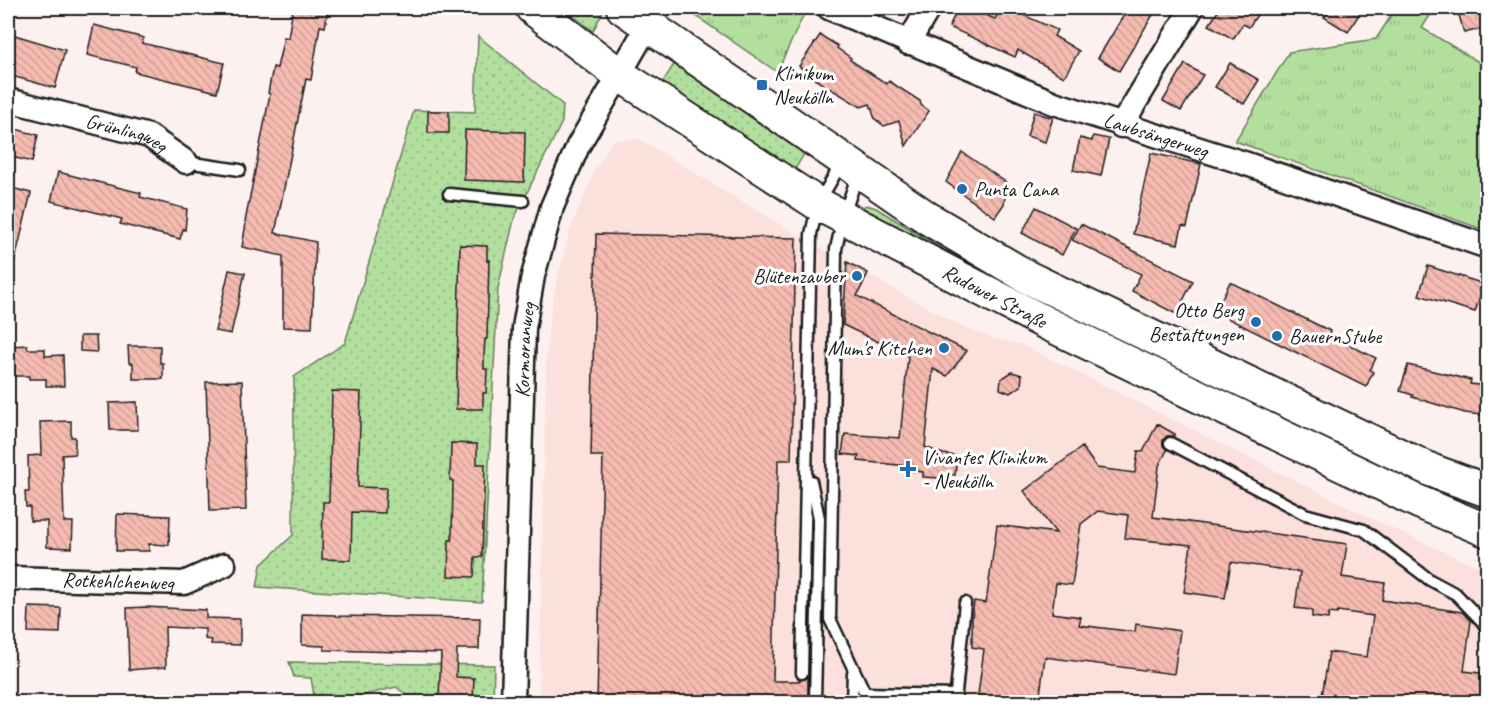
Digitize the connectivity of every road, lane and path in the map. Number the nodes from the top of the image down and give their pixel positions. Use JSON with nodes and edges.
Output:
{"nodes":[{"id":1,"x":532,"y":8,"type":"edge"},
{"id":2,"x":622,"y":8,"type":"edge"},
{"id":3,"x":829,"y":8,"type":"edge"},
{"id":4,"x":929,"y":8,"type":"edge"},
{"id":5,"x":1192,"y":8,"type":"edge"},
{"id":6,"x":653,"y":16,"type":"edge"},
{"id":7,"x":908,"y":43,"type":"junction"},
{"id":8,"x":620,"y":75,"type":"junction"},
{"id":9,"x":8,"y":100,"type":"edge"},
{"id":10,"x":1121,"y":126,"type":"junction"},
{"id":11,"x":186,"y":162,"type":"joint"},
{"id":12,"x":851,"y":165,"type":"junction"},
{"id":13,"x":240,"y":170,"type":"dead end"},
{"id":14,"x":449,"y":194,"type":"dead end"},
{"id":15,"x":523,"y":201,"type":"dead end"},
{"id":16,"x":831,"y":211,"type":"junction"},
{"id":17,"x":1488,"y":247,"type":"edge"},
{"id":18,"x":1170,"y":443,"type":"dead end"},
{"id":19,"x":807,"y":463,"type":"junction"},
{"id":20,"x":1488,"y":492,"type":"edge"},
{"id":21,"x":1488,"y":531,"type":"edge"},
{"id":22,"x":224,"y":565,"type":"dead end"},
{"id":23,"x":8,"y":578,"type":"edge"},
{"id":24,"x":965,"y":603,"type":"dead end"},
{"id":25,"x":1488,"y":630,"type":"edge"},
{"id":26,"x":853,"y":670,"type":"junction"},
{"id":27,"x":802,"y":673,"type":"dead end"},
{"id":28,"x":865,"y":698,"type":"edge"},
{"id":29,"x":956,"y":699,"type":"edge"},
{"id":30,"x":513,"y":702,"type":"edge"},
{"id":31,"x":815,"y":702,"type":"edge"},
{"id":32,"x":852,"y":702,"type":"edge"}],
"edges":[{"from":1,"to":8,"type":"main road","name":"Rudower Straße"},
{"from":2,"to":6,"type":"main road","name":"Rudower Straße"},
{"from":3,"to":7,"type":"street","name":"Laubsängerweg"},
{"from":4,"to":7,"type":"street"},
{"from":5,"to":10,"type":"street"},
{"from":6,"to":8,"type":"street","name":"Kormoranweg"},
{"from":6,"to":12,"type":"main road","name":"Rudower Straße"},
{"from":7,"to":10,"type":"street","name":"Laubsängerweg"},
{"from":8,"to":16,"type":"main road","name":"Rudower Straße"},
{"from":8,"to":30,"type":"street","name":"Kormoranweg"},
{"from":9,"to":11,"type":"street","name":"Grünlingweg"},
{"from":10,"to":17,"type":"street","name":"Laubsängerweg"},
{"from":11,"to":13,"type":"lane","name":"Grünlingweg"},
{"from":12,"to":16,"type":"lane"},
{"from":12,"to":16,"type":"lane"},
{"from":12,"to":20,"type":"main road","name":"Rudower Straße"},
{"from":14,"to":15,"type":"lane"},
{"from":16,"to":19,"type":"lane"},
{"from":16,"to":21,"type":"main road","name":"Rudower Straße"},
{"from":16,"to":26,"type":"lane"},
{"from":18,"to":25,"type":"lane"},
{"from":19,"to":27,"type":"lane"},
{"from":19,"to":31,"type":"lane"},
{"from":22,"to":23,"type":"street","name":"Rotkehlchenweg"},
{"from":24,"to":29,"type":"lane"},
{"from":26,"to":28,"type":"lane"},
{"from":26,"to":32,"type":"lane"},
{"from":28,"to":29,"type":"lane"}]}
